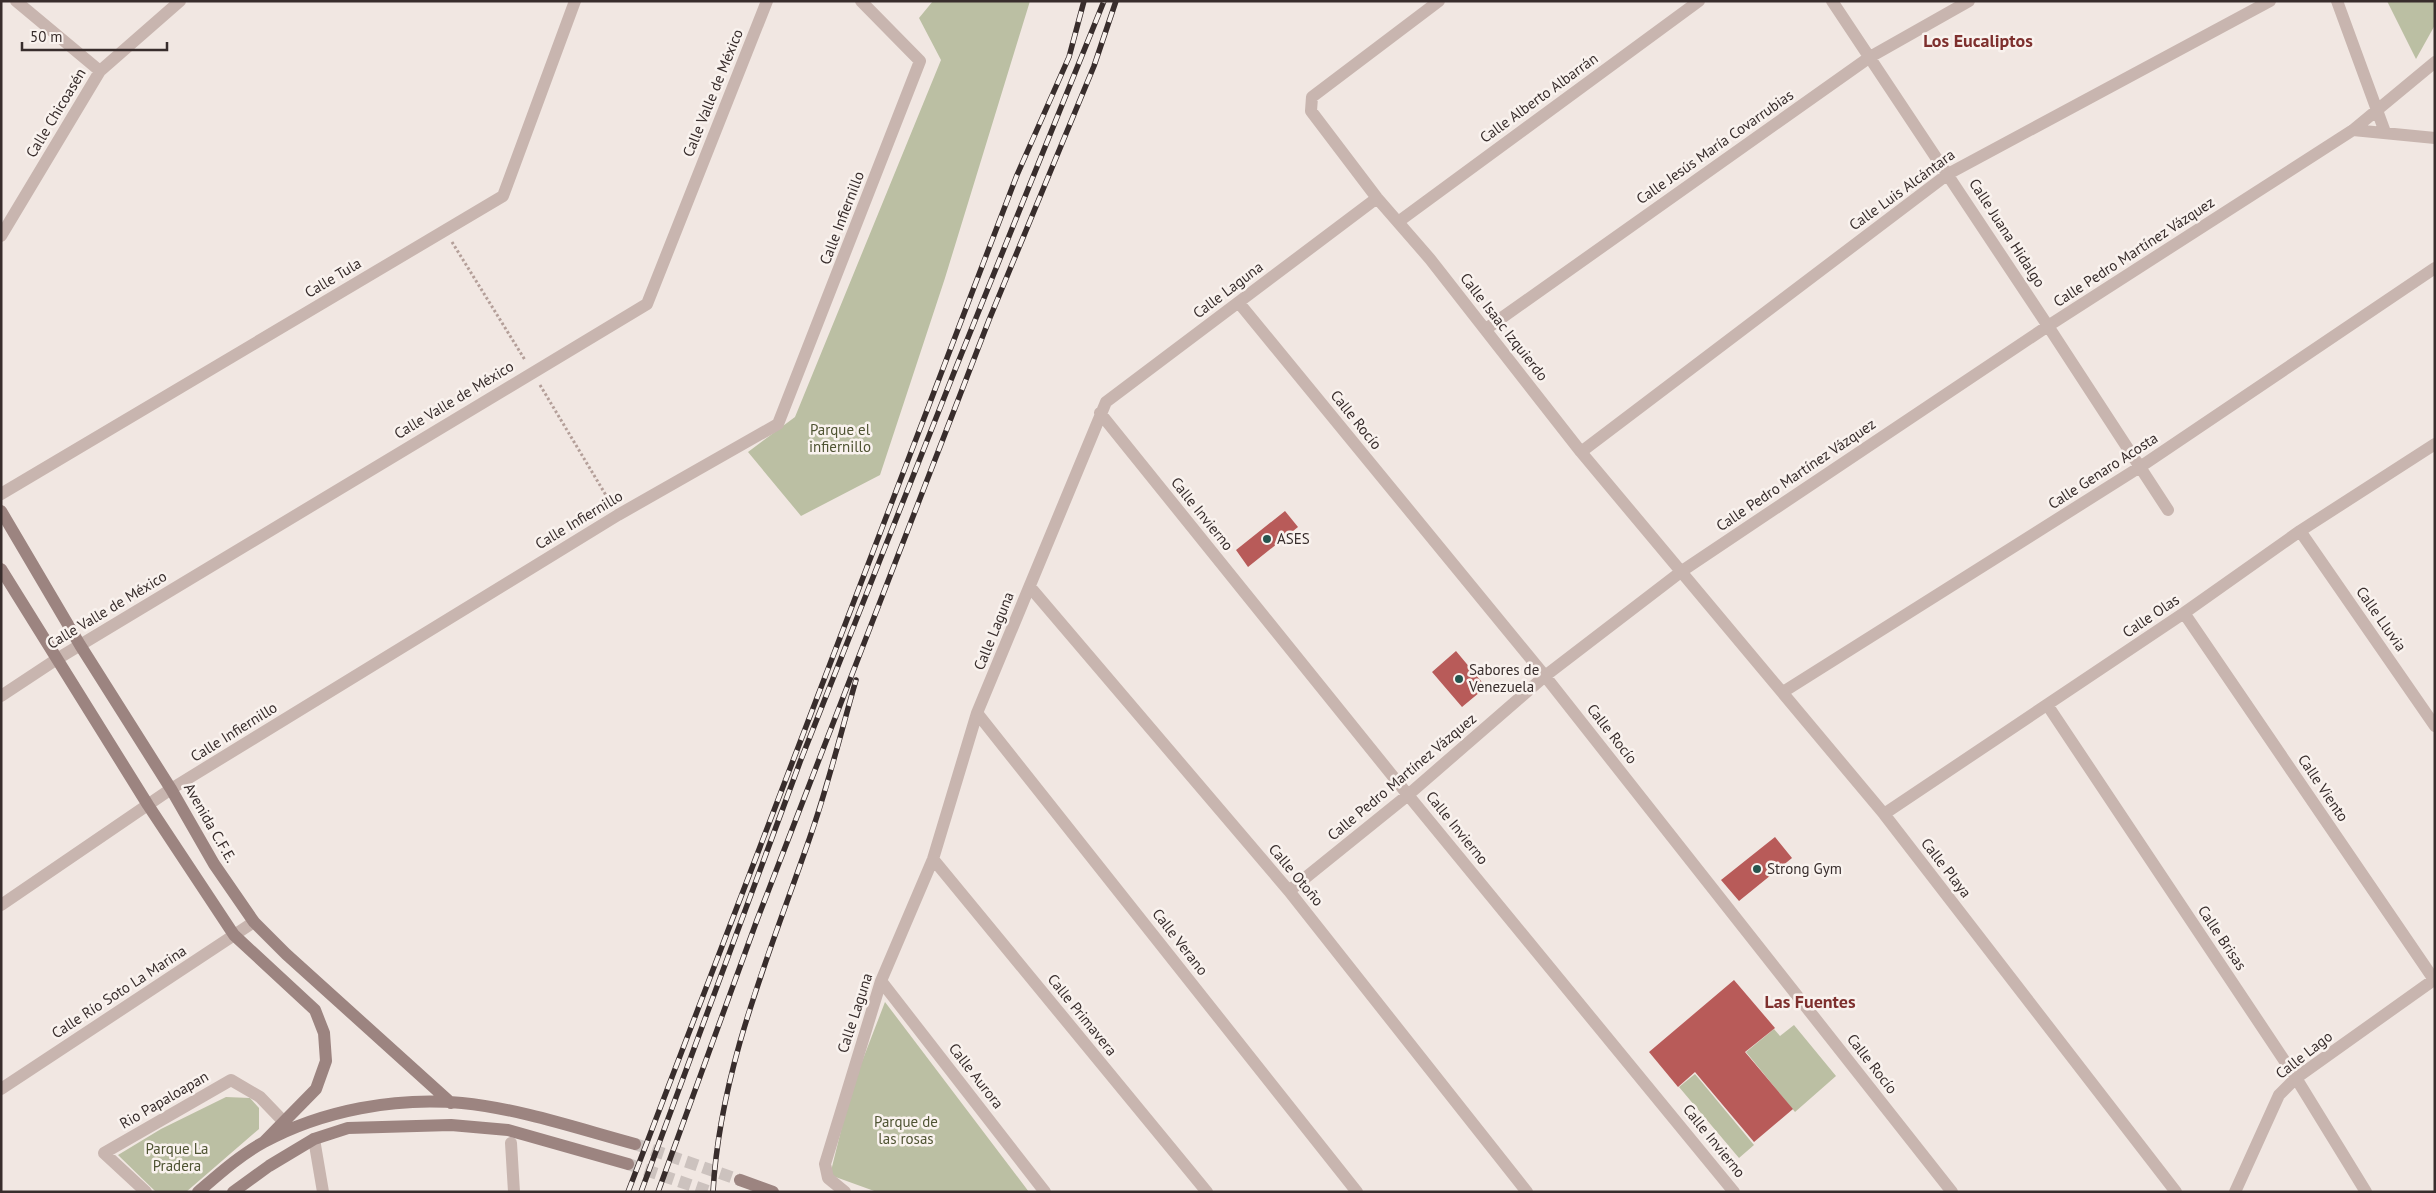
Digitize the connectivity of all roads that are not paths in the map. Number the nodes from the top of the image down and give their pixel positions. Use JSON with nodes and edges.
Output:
{"nodes":[{"id":1,"x":16,"y":1,"type":"edge"},
{"id":2,"x":180,"y":1,"type":"edge"},
{"id":3,"x":575,"y":1,"type":"edge"},
{"id":4,"x":767,"y":1,"type":"edge"},
{"id":5,"x":860,"y":1,"type":"edge"},
{"id":6,"x":1439,"y":1,"type":"edge"},
{"id":7,"x":1700,"y":1,"type":"edge"},
{"id":8,"x":1832,"y":1,"type":"edge"},
{"id":9,"x":1970,"y":1,"type":"edge"},
{"id":10,"x":2270,"y":1,"type":"edge"},
{"id":11,"x":2337,"y":1,"type":"edge"},
{"id":12,"x":1870,"y":57,"type":"junction"},
{"id":13,"x":2435,"y":62,"type":"edge"},
{"id":14,"x":100,"y":71,"type":"junction"},
{"id":15,"x":2377,"y":110,"type":"junction"},
{"id":16,"x":2353,"y":130,"type":"junction"},
{"id":17,"x":2384,"y":132,"type":"junction"},
{"id":18,"x":2435,"y":138,"type":"edge"},
{"id":19,"x":1948,"y":174,"type":"junction"},
{"id":20,"x":1377,"y":198,"type":"junction"},
{"id":21,"x":1398,"y":222,"type":"junction"},
{"id":22,"x":1,"y":236,"type":"edge"},
{"id":23,"x":2435,"y":268,"type":"edge"},
{"id":24,"x":1239,"y":303,"type":"junction"},
{"id":25,"x":2048,"y":326,"type":"junction"},
{"id":26,"x":1486,"y":329,"type":"junction"},
{"id":27,"x":1100,"y":413,"type":"junction"},
{"id":28,"x":2435,"y":444,"type":"edge"},
{"id":29,"x":1581,"y":452,"type":"junction"},
{"id":30,"x":2140,"y":467,"type":"junction"},
{"id":31,"x":1,"y":494,"type":"edge"},
{"id":32,"x":2168,"y":510,"type":"dead end"},
{"id":33,"x":1,"y":511,"type":"edge"},
{"id":34,"x":2300,"y":531,"type":"junction"},
{"id":35,"x":1,"y":569,"type":"edge"},
{"id":36,"x":1682,"y":571,"type":"junction"},
{"id":37,"x":1030,"y":587,"type":"junction"},
{"id":38,"x":2184,"y":613,"type":"junction"},
{"id":39,"x":80,"y":645,"type":"junction"},
{"id":40,"x":57,"y":659,"type":"junction"},
{"id":41,"x":1545,"y":676,"type":"junction"},
{"id":42,"x":1783,"y":692,"type":"junction"},
{"id":43,"x":1,"y":696,"type":"edge"},
{"id":44,"x":2048,"y":706,"type":"junction"},
{"id":45,"x":977,"y":713,"type":"junction"},
{"id":46,"x":2435,"y":726,"type":"edge"},
{"id":47,"x":171,"y":789,"type":"junction"},
{"id":48,"x":1408,"y":795,"type":"junction"},
{"id":49,"x":148,"y":805,"type":"junction"},
{"id":50,"x":1884,"y":814,"type":"junction"},
{"id":51,"x":932,"y":859,"type":"junction"},
{"id":52,"x":1288,"y":891,"type":"junction"},
{"id":53,"x":1,"y":904,"type":"edge"},
{"id":54,"x":254,"y":922,"type":"junction"},
{"id":55,"x":234,"y":935,"type":"junction"},
{"id":56,"x":2434,"y":980,"type":"edge"},
{"id":57,"x":881,"y":981,"type":"junction"},
{"id":58,"x":2296,"y":1078,"type":"junction"},
{"id":59,"x":1,"y":1089,"type":"edge"},
{"id":60,"x":450,"y":1103,"type":"junction"},
{"id":61,"x":284,"y":1122,"type":"junction"},
{"id":62,"x":314,"y":1139,"type":"junction"},
{"id":63,"x":264,"y":1142,"type":"junction"},
{"id":64,"x":511,"y":1143,"type":"dead end"},
{"id":65,"x":635,"y":1144,"type":"tunnel mouth"},
{"id":66,"x":628,"y":1164,"type":"tunnel mouth"},
{"id":67,"x":740,"y":1180,"type":"tunnel mouth"},
{"id":68,"x":146,"y":1192,"type":"edge"},
{"id":69,"x":198,"y":1192,"type":"edge"},
{"id":70,"x":233,"y":1192,"type":"edge"},
{"id":71,"x":323,"y":1192,"type":"edge"},
{"id":72,"x":514,"y":1192,"type":"edge"},
{"id":73,"x":773,"y":1192,"type":"edge"},
{"id":74,"x":845,"y":1192,"type":"edge"},
{"id":75,"x":1045,"y":1192,"type":"edge"},
{"id":76,"x":1206,"y":1192,"type":"edge"},
{"id":77,"x":1357,"y":1192,"type":"edge"},
{"id":78,"x":1527,"y":1192,"type":"edge"},
{"id":79,"x":1734,"y":1192,"type":"edge"},
{"id":80,"x":1952,"y":1192,"type":"edge"},
{"id":81,"x":2176,"y":1192,"type":"edge"},
{"id":82,"x":2235,"y":1192,"type":"edge"},
{"id":83,"x":2366,"y":1192,"type":"edge"}],
"edges":[{"from":1,"to":14,"type":"street"},
{"from":2,"to":14,"type":"street","name":"Calle Chicoasén"},
{"from":3,"to":31,"type":"street","name":"Calle Tula"},
{"from":4,"to":39,"type":"street","name":"Calle Valle de México"},
{"from":5,"to":47,"type":"street","name":"Calle Infiernillo"},
{"from":6,"to":20,"type":"street","name":"Calle Isaac Izquierdo"},
{"from":7,"to":21,"type":"street","name":"Calle Alberto Albarrán"},
{"from":8,"to":12,"type":"street","name":"Calle Juana Hidalgo"},
{"from":9,"to":12,"type":"street","name":"Calle Jesús María Covarrubias"},
{"from":10,"to":19,"type":"street","name":"Calle Luis Alcántara"},
{"from":11,"to":15,"type":"street"},
{"from":12,"to":19,"type":"street","name":"Calle Juana Hidalgo"},
{"from":12,"to":26,"type":"street","name":"Calle Jesús María Covarrubias"},
{"from":13,"to":15,"type":"street","name":"Calle Pedro Martínez Vázquez"},
{"from":14,"to":22,"type":"street","name":"Calle Chicoasén"},
{"from":15,"to":16,"type":"street","name":"Calle Pedro Martínez Vázquez"},
{"from":15,"to":17,"type":"street"},
{"from":16,"to":17,"type":"street"},
{"from":16,"to":25,"type":"street","name":"Calle Pedro Martínez Vázquez"},
{"from":17,"to":18,"type":"street"},
{"from":19,"to":25,"type":"street","name":"Calle Juana Hidalgo"},
{"from":19,"to":29,"type":"street","name":"Calle Luis Alcántara"},
{"from":20,"to":21,"type":"street","name":"Calle Isaac Izquierdo"},
{"from":20,"to":24,"type":"street","name":"Calle Laguna"},
{"from":21,"to":26,"type":"street","name":"Calle Isaac Izquierdo"},
{"from":23,"to":30,"type":"street","name":"Calle Genaro Acosta"},
{"from":24,"to":27,"type":"street","name":"Calle Laguna"},
{"from":24,"to":41,"type":"street","name":"Calle Rocío"},
{"from":25,"to":30,"type":"street","name":"Calle Juana Hidalgo"},
{"from":25,"to":36,"type":"street","name":"Calle Pedro Martínez Vázquez"},
{"from":26,"to":29,"type":"street","name":"Calle Isaac Izquierdo"},
{"from":27,"to":37,"type":"street","name":"Calle Laguna"},
{"from":27,"to":48,"type":"street","name":"Calle Invierno"},
{"from":28,"to":34,"type":"street","name":"Calle Olas"},
{"from":29,"to":36,"type":"street","name":"Calle Isaac Izquierdo"},
{"from":30,"to":32,"type":"street","name":"Calle Juana Hidalgo"},
{"from":30,"to":42,"type":"street","name":"Calle Genaro Acosta"},
{"from":33,"to":39,"type":"street","name":"Avenida C.F.E."},
{"from":34,"to":38,"type":"street","name":"Calle Olas"},
{"from":34,"to":46,"type":"street","name":"Calle Lluvia"},
{"from":35,"to":40,"type":"street"},
{"from":36,"to":41,"type":"street","name":"Calle Pedro Martínez Vázquez"},
{"from":36,"to":42,"type":"street","name":"Calle Playa"},
{"from":37,"to":45,"type":"street","name":"Calle Laguna"},
{"from":37,"to":52,"type":"street","name":"Calle Otoño"},
{"from":38,"to":44,"type":"street","name":"Calle Olas"},
{"from":38,"to":56,"type":"street","name":"Calle Viento"},
{"from":39,"to":40,"type":"street","name":"Calle Valle de México"},
{"from":39,"to":47,"type":"street","name":"Avenida C.F.E."},
{"from":40,"to":43,"type":"street","name":"Calle Valle de México"},
{"from":40,"to":49,"type":"street"},
{"from":41,"to":48,"type":"street","name":"Calle Pedro Martínez Vázquez"},
{"from":41,"to":80,"type":"street","name":"Calle Rocío"},
{"from":42,"to":50,"type":"street","name":"Calle Playa"},
{"from":44,"to":50,"type":"street","name":"Calle Olas"},
{"from":44,"to":58,"type":"street","name":"Calle Brisas"},
{"from":45,"to":51,"type":"street","name":"Calle Laguna"},
{"from":45,"to":77,"type":"street","name":"Calle Verano"},
{"from":47,"to":49,"type":"street","name":"Calle Infiernillo"},
{"from":47,"to":54,"type":"street","name":"Avenida C.F.E."},
{"from":48,"to":52,"type":"street","name":"Calle Pedro Martínez Vázquez"},
{"from":48,"to":79,"type":"street","name":"Calle Invierno"},
{"from":49,"to":53,"type":"street","name":"Calle Infiernillo"},
{"from":49,"to":55,"type":"street"},
{"from":50,"to":81,"type":"street","name":"Calle Playa"},
{"from":51,"to":57,"type":"street","name":"Calle Laguna"},
{"from":51,"to":76,"type":"street","name":"Calle Primavera"},
{"from":52,"to":78,"type":"street","name":"Calle Otoño"},
{"from":54,"to":55,"type":"street","name":"Calle Río Soto La Marina"},
{"from":54,"to":60,"type":"street","name":"Avenida C.F.E."},
{"from":55,"to":59,"type":"street","name":"Calle Río Soto La Marina"},
{"from":55,"to":61,"type":"street"},
{"from":56,"to":58,"type":"street","name":"Calle Lago"},
{"from":57,"to":74,"type":"street","name":"Calle Laguna"},
{"from":57,"to":75,"type":"street","name":"Calle Aurora"},
{"from":58,"to":82,"type":"street","name":"Calle Lago"},
{"from":58,"to":83,"type":"street","name":"Calle Brisas"},
{"from":60,"to":63,"type":"street"},
{"from":60,"to":65,"type":"street"},
{"from":61,"to":63,"type":"street"},
{"from":61,"to":68,"type":"street","name":"Rio Papaloapan"},
{"from":62,"to":66,"type":"street"},
{"from":62,"to":70,"type":"street"},
{"from":62,"to":71,"type":"street"},
{"from":63,"to":69,"type":"street"},
{"from":64,"to":72,"type":"street"},
{"from":67,"to":73,"type":"street"}]}
